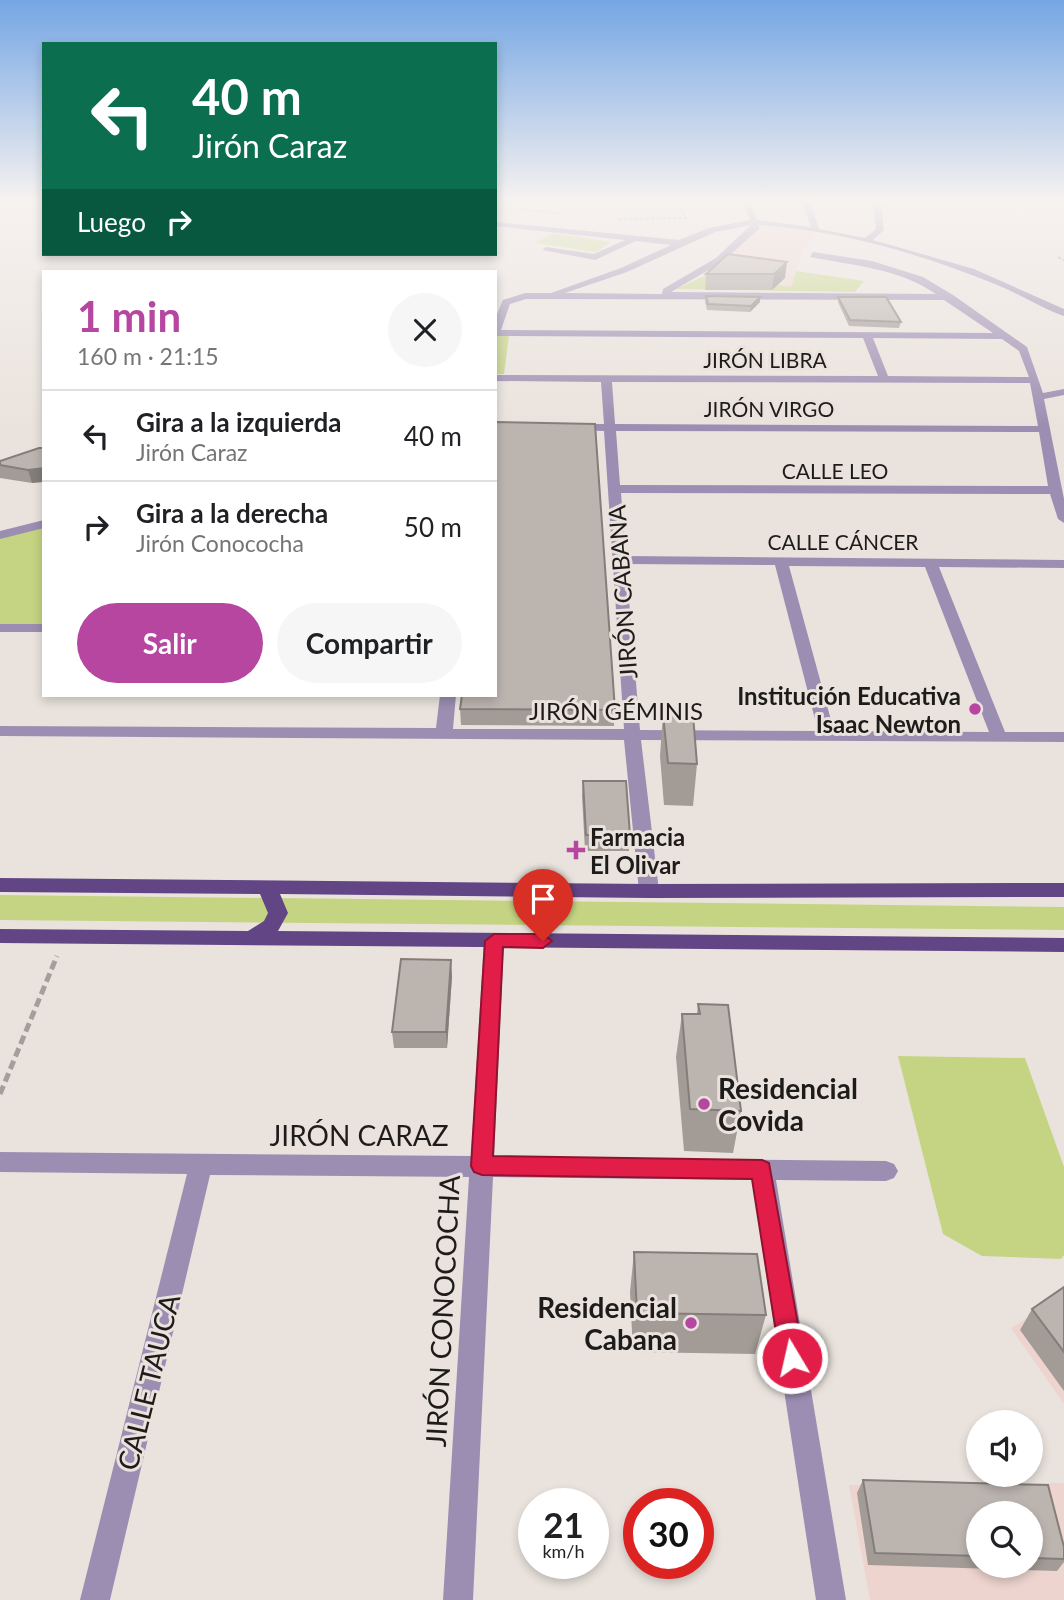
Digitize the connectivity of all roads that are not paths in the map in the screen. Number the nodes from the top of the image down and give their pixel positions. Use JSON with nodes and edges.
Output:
{"nodes":[{"id":1,"x":601,"y":277,"type":"edge"},
{"id":2,"x":691,"y":277,"type":"edge"},
{"id":3,"x":914,"y":277,"type":"edge"},
{"id":4,"x":979,"y":277,"type":"edge"},
{"id":5,"x":554,"y":295,"type":"junction"},
{"id":6,"x":668,"y":296,"type":"junction"},
{"id":7,"x":950,"y":297,"type":"junction"},
{"id":8,"x":1064,"y":313,"type":"edge"},
{"id":9,"x":497,"y":328,"type":"edge"},
{"id":10,"x":497,"y":333,"type":"edge"},
{"id":11,"x":867,"y":335,"type":"junction"},
{"id":12,"x":1007,"y":336,"type":"junction"},
{"id":13,"x":497,"y":377,"type":"edge"},
{"id":14,"x":607,"y":377,"type":"junction"},
{"id":15,"x":884,"y":379,"type":"junction"},
{"id":16,"x":1035,"y":380,"type":"junction"},
{"id":17,"x":1064,"y":392,"type":"edge"},
{"id":18,"x":1038,"y":397,"type":"junction"},
{"id":19,"x":562,"y":427,"type":"edge"},
{"id":20,"x":609,"y":427,"type":"junction"},
{"id":21,"x":1043,"y":429,"type":"junction"},
{"id":22,"x":615,"y":489,"type":"junction"},
{"id":23,"x":1055,"y":490,"type":"junction"},
{"id":24,"x":1064,"y":519,"type":"edge"},
{"id":25,"x":42,"y":524,"type":"edge"},
{"id":26,"x":0,"y":535,"type":"edge"},
{"id":27,"x":621,"y":560,"type":"junction"},
{"id":28,"x":781,"y":561,"type":"junction"},
{"id":29,"x":930,"y":562,"type":"junction"},
{"id":30,"x":1064,"y":564,"type":"edge"},
{"id":31,"x":0,"y":628,"type":"edge"},
{"id":32,"x":42,"y":628,"type":"edge"},
{"id":33,"x":449,"y":697,"type":"edge"},
{"id":34,"x":0,"y":731,"type":"edge"},
{"id":35,"x":444,"y":733,"type":"junction"},
{"id":36,"x":632,"y":734,"type":"junction"},
{"id":37,"x":827,"y":735,"type":"junction"},
{"id":38,"x":999,"y":736,"type":"junction"},
{"id":39,"x":1064,"y":737,"type":"edge"},
{"id":40,"x":0,"y":885,"type":"edge"},
{"id":41,"x":267,"y":887,"type":"junction"},
{"id":42,"x":307,"y":887,"type":"junction"},
{"id":43,"x":1064,"y":890,"type":"edge"},
{"id":44,"x":649,"y":891,"type":"junction"},
{"id":45,"x":0,"y":936,"type":"edge"},
{"id":46,"x":253,"y":937,"type":"junction"},
{"id":47,"x":295,"y":937,"type":"junction"},
{"id":48,"x":494,"y":941,"type":"junction"},
{"id":49,"x":1064,"y":944,"type":"edge"},
{"id":50,"x":0,"y":1162,"type":"edge"},
{"id":51,"x":201,"y":1164,"type":"junction"},
{"id":52,"x":482,"y":1166,"type":"junction"},
{"id":53,"x":762,"y":1170,"type":"junction"},
{"id":54,"x":886,"y":1171,"type":"dead end"},
{"id":55,"x":94,"y":1600,"type":"edge"},
{"id":56,"x":458,"y":1600,"type":"edge"},
{"id":57,"x":831,"y":1600,"type":"edge"}],
"edges":[{"from":1,"to":5,"type":"street"},
{"from":2,"to":6,"type":"street"},
{"from":3,"to":7,"type":"street"},
{"from":4,"to":8,"type":"street"},
{"from":5,"to":6,"type":"street"},
{"from":5,"to":9,"type":"street"},
{"from":6,"to":7,"type":"street"},
{"from":7,"to":12,"type":"street"},
{"from":10,"to":11,"type":"street"},
{"from":11,"to":12,"type":"street"},
{"from":11,"to":15,"type":"street"},
{"from":12,"to":16,"type":"street"},
{"from":13,"to":14,"type":"street","name":"JIRÓN LIBRA"},
{"from":14,"to":15,"type":"street","name":"JIRÓN LIBRA"},
{"from":14,"to":20,"type":"street","name":"JIRÓN CABANA"},
{"from":15,"to":16,"type":"street","name":"JIRÓN LIBRA"},
{"from":16,"to":18,"type":"street"},
{"from":17,"to":18,"type":"street"},
{"from":18,"to":21,"type":"street"},
{"from":19,"to":20,"type":"street","name":"JIRÓN VIRGO"},
{"from":20,"to":21,"type":"street","name":"JIRÓN VIRGO"},
{"from":20,"to":22,"type":"street","name":"JIRÓN CABANA"},
{"from":21,"to":23,"type":"street"},
{"from":22,"to":23,"type":"street","name":"CALLE LEO"},
{"from":22,"to":27,"type":"street","name":"JIRÓN CABANA"},
{"from":23,"to":24,"type":"street"},
{"from":25,"to":26,"type":"street"},
{"from":27,"to":28,"type":"street","name":"CALLE CÁNCER"},
{"from":27,"to":36,"type":"street","name":"JIRÓN CABANA"},
{"from":28,"to":29,"type":"street","name":"CALLE CÁNCER"},
{"from":28,"to":37,"type":"street"},
{"from":29,"to":30,"type":"street","name":"CALLE CÁNCER"},
{"from":29,"to":38,"type":"street"},
{"from":31,"to":32,"type":"street"},
{"from":33,"to":35,"type":"street"},
{"from":34,"to":35,"type":"street","name":"JIRÓN GÉMINIS"},
{"from":35,"to":36,"type":"street","name":"JIRÓN GÉMINIS"},
{"from":36,"to":37,"type":"street","name":"JIRÓN GÉMINIS"},
{"from":36,"to":44,"type":"street","name":"JIRÓN CABANA"},
{"from":37,"to":38,"type":"street","name":"JIRÓN GÉMINIS"},
{"from":38,"to":39,"type":"street","name":"JIRÓN GÉMINIS"},
{"from":40,"to":41,"type":"main road"},
{"from":41,"to":42,"type":"main road"},
{"from":41,"to":46,"type":"main road"},
{"from":42,"to":44,"type":"main road"},
{"from":42,"to":47,"type":"main road"},
{"from":43,"to":44,"type":"main road"},
{"from":45,"to":46,"type":"main road"},
{"from":46,"to":47,"type":"main road"},
{"from":47,"to":48,"type":"main road"},
{"from":48,"to":49,"type":"main road"},
{"from":48,"to":52,"type":"street","name":"JIRÓN CONOCOCHA"},
{"from":50,"to":51,"type":"street","name":"JIRÓN CARAZ"},
{"from":51,"to":52,"type":"street","name":"JIRÓN CARAZ"},
{"from":51,"to":55,"type":"street","name":"CALLE TAUCA"},
{"from":52,"to":53,"type":"street","name":"JIRÓN CARAZ"},
{"from":52,"to":56,"type":"street","name":"JIRÓN CONOCOCHA"},
{"from":53,"to":54,"type":"street","name":"JIRÓN CARAZ"},
{"from":53,"to":57,"type":"street"}]}
